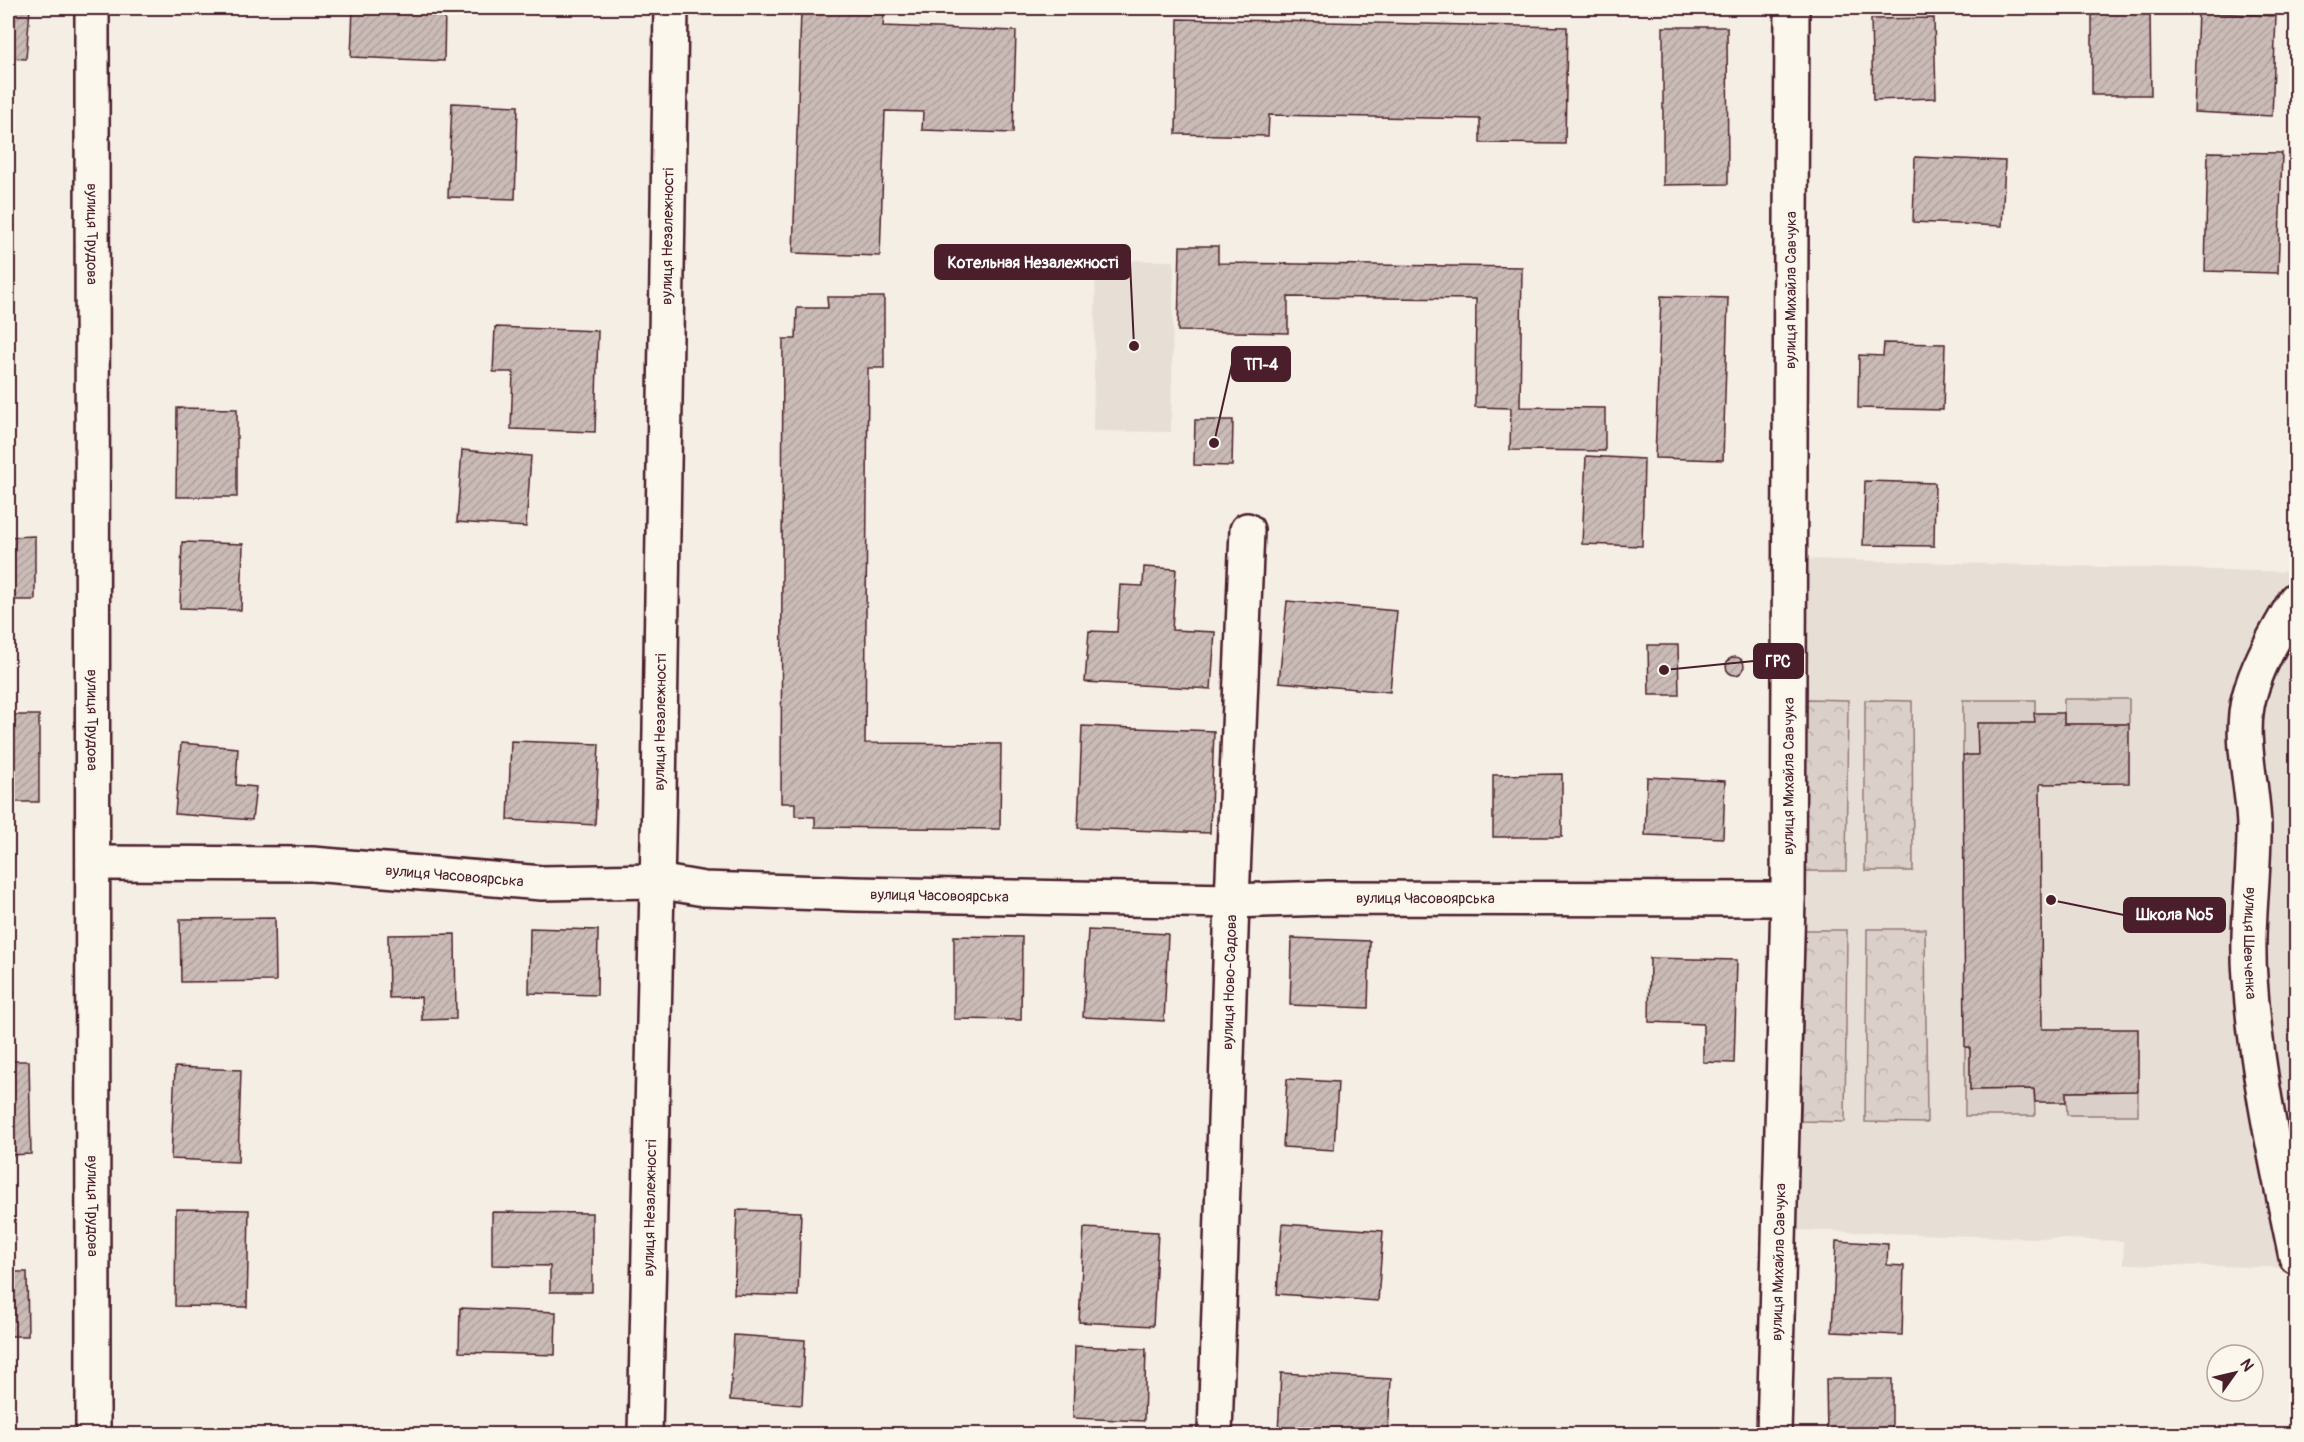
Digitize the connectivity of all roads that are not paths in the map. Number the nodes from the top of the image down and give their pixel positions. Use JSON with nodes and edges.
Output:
{"nodes":[{"id":1,"x":92,"y":8,"type":"edge"},
{"id":2,"x":671,"y":8,"type":"edge"},
{"id":3,"x":1792,"y":8,"type":"edge"},
{"id":4,"x":1246,"y":530,"type":"dead end"},
{"id":5,"x":2296,"y":599,"type":"edge"},
{"id":6,"x":93,"y":863,"type":"junction"},
{"id":7,"x":657,"y":880,"type":"junction"},
{"id":8,"x":1788,"y":899,"type":"junction"},
{"id":9,"x":1232,"y":902,"type":"junction"},
{"id":10,"x":2296,"y":1257,"type":"edge"},
{"id":11,"x":93,"y":1434,"type":"edge"},
{"id":12,"x":645,"y":1434,"type":"edge"},
{"id":13,"x":1215,"y":1434,"type":"edge"},
{"id":14,"x":1774,"y":1434,"type":"edge"}],
"edges":[{"from":1,"to":6,"type":"street","name":"вулиця Трудова"},
{"from":2,"to":7,"type":"street","name":"вулиця Незалежності"},
{"from":3,"to":8,"type":"street","name":"вулиця Михайла Савчука"},
{"from":4,"to":9,"type":"street","name":"вулиця Ново-Садова"},
{"from":5,"to":10,"type":"street","name":"вулиця Шевченка"},
{"from":6,"to":7,"type":"street","name":"вулиця Часовоярська"},
{"from":6,"to":11,"type":"street","name":"вулиця Трудова"},
{"from":7,"to":9,"type":"street","name":"вулиця Часовоярська"},
{"from":7,"to":12,"type":"street","name":"вулиця Незалежності"},
{"from":8,"to":9,"type":"street","name":"вулиця Часовоярська"},
{"from":8,"to":14,"type":"street","name":"вулиця Михайла Савчука"},
{"from":9,"to":13,"type":"street","name":"вулиця Ново-Садова"}]}
